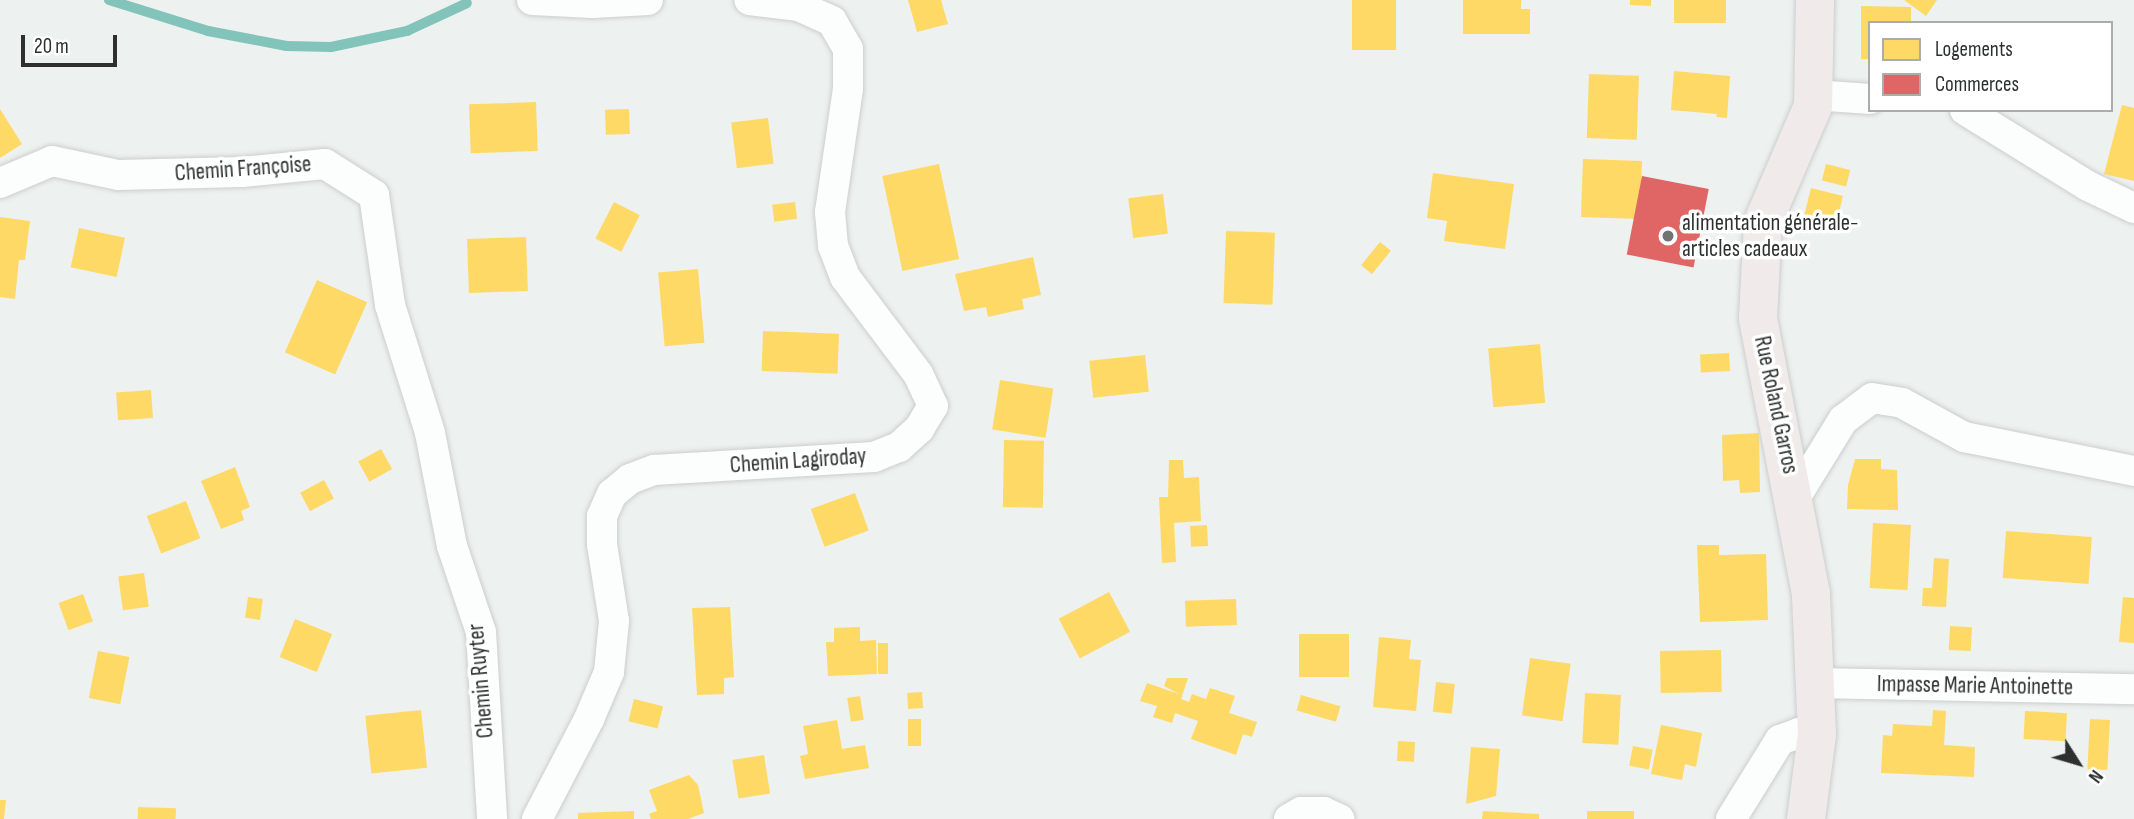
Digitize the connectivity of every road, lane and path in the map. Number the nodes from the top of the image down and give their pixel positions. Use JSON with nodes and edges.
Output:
{"nodes":[{"id":1,"x":532,"y":0,"type":"edge"},
{"id":2,"x":648,"y":0,"type":"edge"},
{"id":3,"x":749,"y":0,"type":"edge"},
{"id":4,"x":1815,"y":0,"type":"edge"},
{"id":5,"x":1814,"y":95,"type":"junction"},
{"id":6,"x":1868,"y":99,"type":"edge"},
{"id":7,"x":1968,"y":112,"type":"edge"},
{"id":8,"x":0,"y":183,"type":"edge"},
{"id":9,"x":2134,"y":208,"type":"edge"},
{"id":10,"x":2134,"y":471,"type":"edge"},
{"id":11,"x":1795,"y":498,"type":"junction"},
{"id":12,"x":452,"y":546,"type":"joint"},
{"id":13,"x":1816,"y":683,"type":"junction"},
{"id":14,"x":2134,"y":689,"type":"edge"},
{"id":15,"x":1817,"y":734,"type":"junction"},
{"id":16,"x":492,"y":819,"type":"edge"},
{"id":17,"x":537,"y":819,"type":"edge"},
{"id":18,"x":1289,"y":819,"type":"edge"},
{"id":19,"x":1339,"y":819,"type":"edge"},
{"id":20,"x":1731,"y":819,"type":"edge"},
{"id":21,"x":1806,"y":819,"type":"edge"}],
"edges":[{"from":1,"to":2,"type":"street"},
{"from":3,"to":17,"type":"street","name":"Chemin Lagiroday"},
{"from":4,"to":5,"type":"main road","name":"Rue Roland Garros"},
{"from":5,"to":6,"type":"street"},
{"from":5,"to":11,"type":"main road","name":"Rue Roland Garros"},
{"from":7,"to":9,"type":"street"},
{"from":8,"to":12,"type":"street","name":"Chemin Françoise"},
{"from":10,"to":11,"type":"street"},
{"from":11,"to":13,"type":"main road","name":"Rue Roland Garros"},
{"from":12,"to":16,"type":"street","name":"Chemin Ruyter"},
{"from":13,"to":14,"type":"street","name":"Impasse Marie Antoinette"},
{"from":13,"to":15,"type":"main road","name":"Rue Roland Garros"},
{"from":15,"to":20,"type":"street"},
{"from":15,"to":21,"type":"main road","name":"Rue Roland Garros"},
{"from":18,"to":19,"type":"street"}]}
